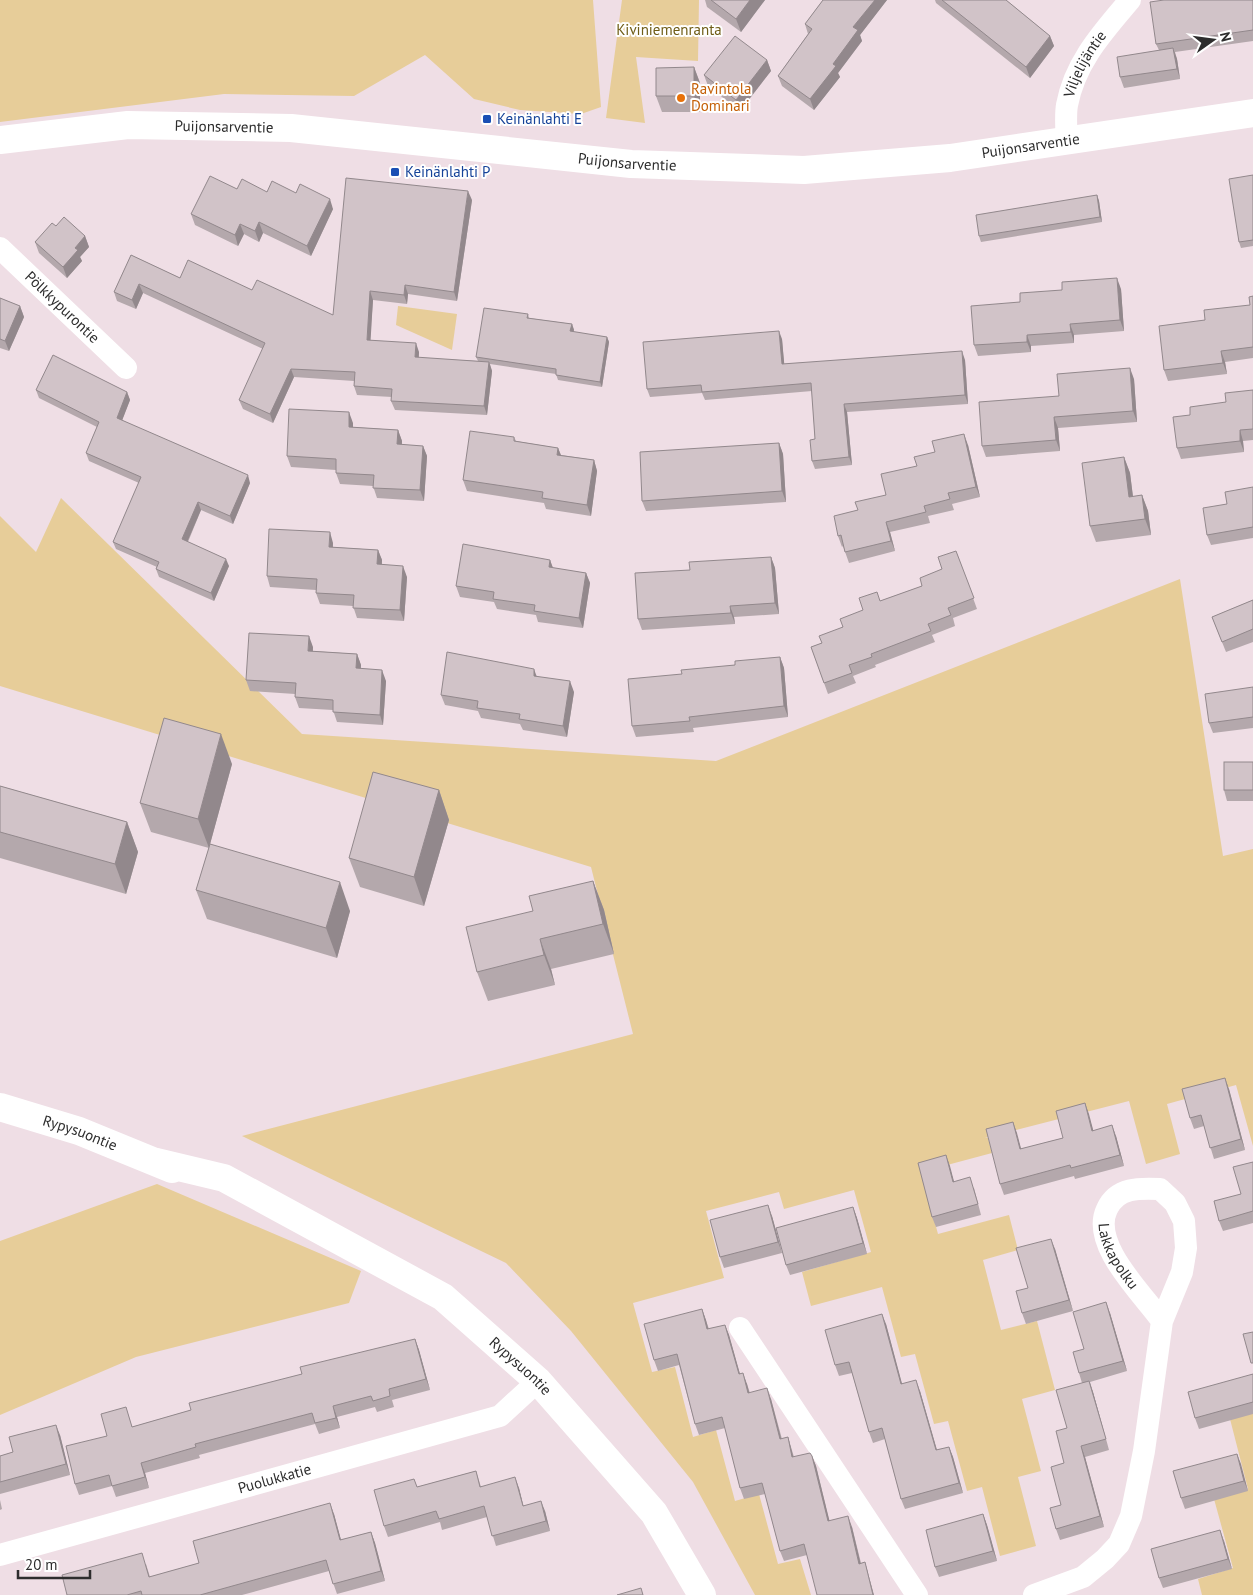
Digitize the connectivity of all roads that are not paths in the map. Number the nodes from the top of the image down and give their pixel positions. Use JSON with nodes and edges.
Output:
{"nodes":[{"id":1,"x":1130,"y":0,"type":"edge"},
{"id":2,"x":1253,"y":113,"type":"edge"},
{"id":3,"x":0,"y":140,"type":"edge"},
{"id":4,"x":1066,"y":140,"type":"junction"},
{"id":5,"x":0,"y":248,"type":"edge"},
{"id":6,"x":126,"y":368,"type":"dead end"},
{"id":7,"x":0,"y":1107,"type":"edge"},
{"id":8,"x":1162,"y":1320,"type":"junction"},
{"id":9,"x":740,"y":1328,"type":"dead end"},
{"id":10,"x":538,"y":1381,"type":"junction"},
{"id":11,"x":0,"y":1555,"type":"edge"},
{"id":12,"x":702,"y":1595,"type":"edge"},
{"id":13,"x":917,"y":1595,"type":"edge"},
{"id":14,"x":1034,"y":1595,"type":"edge"}],
"edges":[{"from":1,"to":4,"type":"street","name":"Viljelijäntie"},
{"from":2,"to":4,"type":"main road","name":"Puijonsarventie"},
{"from":3,"to":4,"type":"main road","name":"Puijonsarventie"},
{"from":5,"to":6,"type":"street","name":"Pölkkypurontie"},
{"from":7,"to":10,"type":"main road","name":"Rypysuontie"},
{"from":8,"to":8,"type":"street","name":"Lakkapolku"},
{"from":8,"to":14,"type":"street","name":"Lakkapolku"},
{"from":9,"to":13,"type":"street"},
{"from":10,"to":11,"type":"street","name":"Puolukkatie"},
{"from":10,"to":12,"type":"main road","name":"Rypysuontie"}]}
